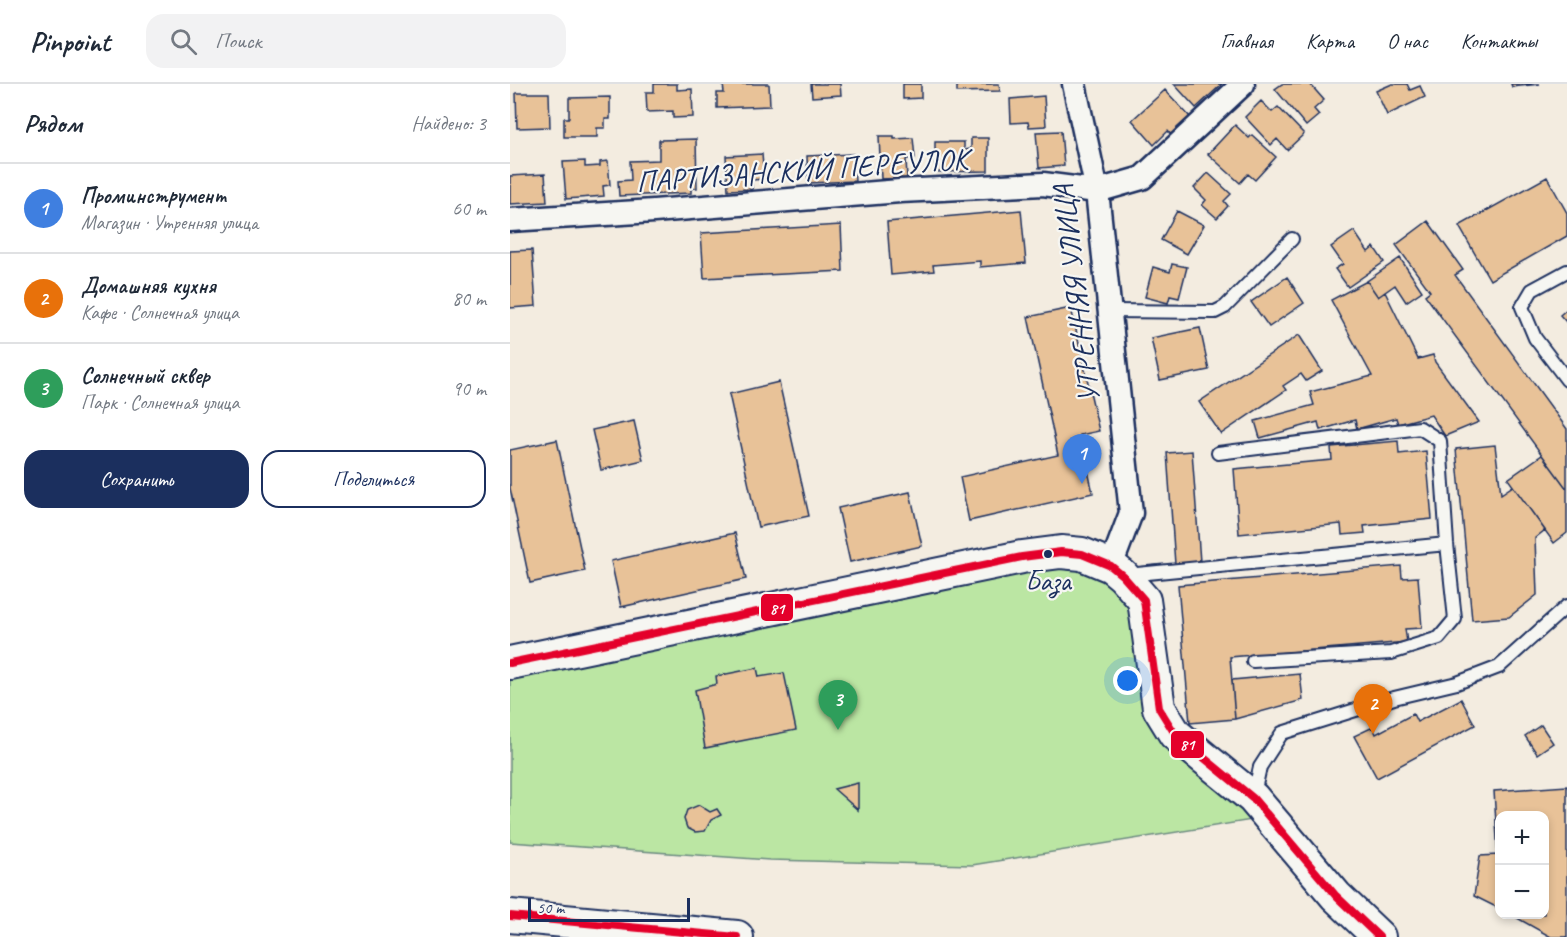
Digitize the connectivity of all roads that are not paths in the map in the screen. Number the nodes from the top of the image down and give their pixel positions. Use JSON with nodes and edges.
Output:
{"nodes":[{"id":1,"x":1074,"y":84,"type":"edge"},
{"id":2,"x":1244,"y":84,"type":"edge"},
{"id":3,"x":1097,"y":191,"type":"junction"},
{"id":4,"x":510,"y":220,"type":"edge"},
{"id":5,"x":1292,"y":239,"type":"dead end"},
{"id":6,"x":1567,"y":272,"type":"edge"},
{"id":7,"x":1110,"y":310,"type":"junction"},
{"id":8,"x":1567,"y":380,"type":"edge"},
{"id":9,"x":1218,"y":453,"type":"dead end"},
{"id":10,"x":1447,"y":544,"type":"junction"},
{"id":11,"x":1117,"y":571,"type":"junction"},
{"id":12,"x":1567,"y":606,"type":"edge"},
{"id":13,"x":1252,"y":661,"type":"dead end"},
{"id":14,"x":510,"y":663,"type":"edge"},
{"id":15,"x":1253,"y":798,"type":"junction"},
{"id":16,"x":510,"y":916,"type":"edge"},
{"id":17,"x":737,"y":937,"type":"edge"},
{"id":18,"x":1379,"y":937,"type":"edge"}],
"edges":[{"from":1,"to":3,"type":"street","name":"УТРЕННЯЯ УЛИЦА"},
{"from":2,"to":3,"type":"street"},
{"from":3,"to":4,"type":"street","name":"ПАРТИЗАНСКИЙ ПЕРЕУЛОК"},
{"from":3,"to":7,"type":"street","name":"УТРЕННЯЯ УЛИЦА"},
{"from":5,"to":7,"type":"lane"},
{"from":6,"to":8,"type":"lane"},
{"from":7,"to":11,"type":"street","name":"УТРЕННЯЯ УЛИЦА"},
{"from":9,"to":10,"type":"lane"},
{"from":10,"to":11,"type":"lane"},
{"from":10,"to":13,"type":"lane"},
{"from":11,"to":14,"type":"main road"},
{"from":11,"to":15,"type":"main road"},
{"from":12,"to":15,"type":"lane"},
{"from":15,"to":18,"type":"main road"},
{"from":16,"to":17,"type":"main road"}]}
